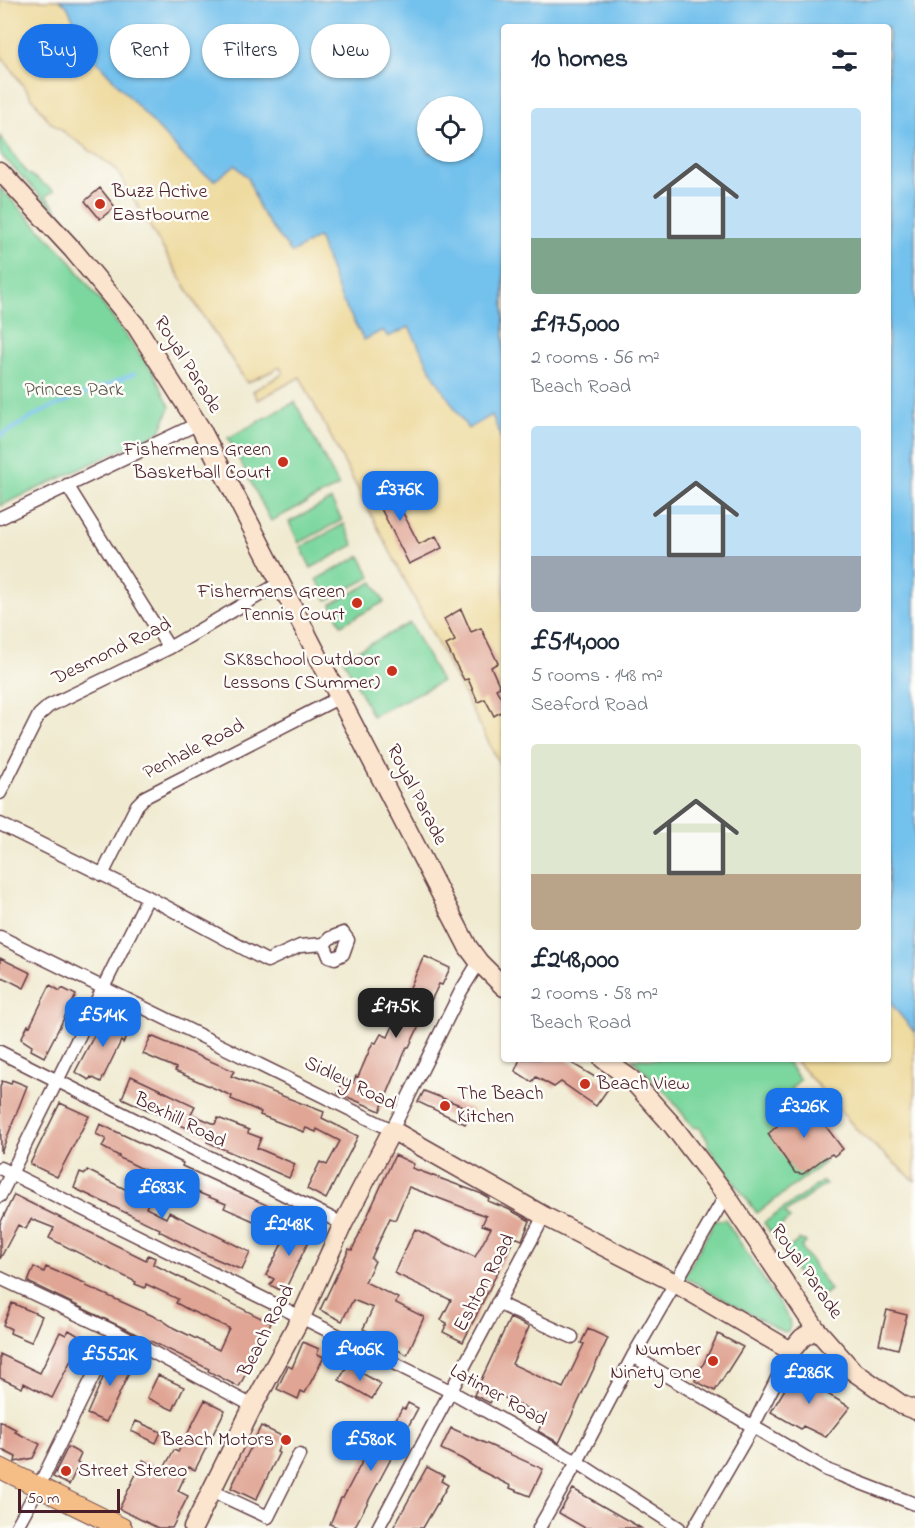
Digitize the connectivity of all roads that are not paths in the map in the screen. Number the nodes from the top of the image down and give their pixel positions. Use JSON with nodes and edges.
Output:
{"nodes":[{"id":1,"x":0,"y":171,"type":"edge"},
{"id":2,"x":196,"y":424,"type":"junction"},
{"id":3,"x":67,"y":485,"type":"junction"},
{"id":4,"x":0,"y":518,"type":"edge"},
{"id":5,"x":280,"y":583,"type":"junction"},
{"id":6,"x":169,"y":648,"type":"junction"},
{"id":7,"x":340,"y":697,"type":"junction"},
{"id":8,"x":0,"y":793,"type":"edge"},
{"id":9,"x":0,"y":824,"type":"edge"},
{"id":10,"x":102,"y":875,"type":"junction"},
{"id":11,"x":148,"y":897,"type":"junction"},
{"id":12,"x":0,"y":937,"type":"edge"},
{"id":13,"x":324,"y":944,"type":"dead end"},
{"id":14,"x":479,"y":962,"type":"junction"},
{"id":15,"x":501,"y":984,"type":"edge"},
{"id":16,"x":103,"y":989,"type":"junction"},
{"id":17,"x":0,"y":1052,"type":"edge"},
{"id":18,"x":607,"y":1062,"type":"edge"},
{"id":19,"x":57,"y":1081,"type":"junction"},
{"id":20,"x":392,"y":1130,"type":"junction"},
{"id":21,"x":6,"y":1170,"type":"edge"},
{"id":22,"x":726,"y":1194,"type":"junction"},
{"id":23,"x":0,"y":1196,"type":"edge"},
{"id":24,"x":544,"y":1216,"type":"junction"},
{"id":25,"x":343,"y":1224,"type":"junction"},
{"id":26,"x":0,"y":1278,"type":"edge"},
{"id":27,"x":675,"y":1283,"type":"junction"},
{"id":28,"x":497,"y":1303,"type":"junction"},
{"id":29,"x":301,"y":1317,"type":"junction"},
{"id":30,"x":816,"y":1329,"type":"junction"},
{"id":31,"x":114,"y":1332,"type":"junction"},
{"id":32,"x":572,"y":1337,"type":"dead end"},
{"id":33,"x":791,"y":1351,"type":"junction"},
{"id":34,"x":633,"y":1356,"type":"junction"},
{"id":35,"x":450,"y":1391,"type":"junction"},
{"id":36,"x":253,"y":1406,"type":"junction"},
{"id":37,"x":915,"y":1410,"type":"edge"},
{"id":38,"x":753,"y":1426,"type":"junction"},
{"id":39,"x":299,"y":1455,"type":"dead end"},
{"id":40,"x":577,"y":1462,"type":"junction"},
{"id":41,"x":0,"y":1468,"type":"edge"},
{"id":42,"x":39,"y":1486,"type":"junction"},
{"id":43,"x":212,"y":1491,"type":"junction"},
{"id":44,"x":915,"y":1504,"type":"edge"},
{"id":45,"x":16,"y":1528,"type":"edge"},
{"id":46,"x":120,"y":1528,"type":"edge"},
{"id":47,"x":193,"y":1528,"type":"edge"},
{"id":48,"x":378,"y":1528,"type":"edge"},
{"id":49,"x":539,"y":1528,"type":"edge"},
{"id":50,"x":679,"y":1528,"type":"edge"},
{"id":51,"x":694,"y":1528,"type":"edge"}],
"edges":[{"from":1,"to":2,"type":"street","name":"Royal Parade"},
{"from":2,"to":3,"type":"street"},
{"from":2,"to":5,"type":"street","name":"Royal Parade"},
{"from":3,"to":4,"type":"street"},
{"from":3,"to":6,"type":"street"},
{"from":5,"to":6,"type":"street","name":"Desmond Road"},
{"from":5,"to":7,"type":"street","name":"Royal Parade"},
{"from":6,"to":8,"type":"street","name":"Desmond Road"},
{"from":7,"to":10,"type":"street","name":"Penhale Road"},
{"from":7,"to":14,"type":"street","name":"Royal Parade"},
{"from":9,"to":10,"type":"street"},
{"from":10,"to":11,"type":"street"},
{"from":11,"to":13,"type":"street"},
{"from":11,"to":16,"type":"street"},
{"from":12,"to":16,"type":"street","name":"Sidley Road"},
{"from":14,"to":15,"type":"street","name":"Royal Parade"},
{"from":14,"to":20,"type":"street","name":"Beach Road"},
{"from":16,"to":19,"type":"street"},
{"from":16,"to":20,"type":"street","name":"Sidley Road"},
{"from":17,"to":19,"type":"street","name":"Bexhill Road"},
{"from":18,"to":22,"type":"street","name":"Royal Parade"},
{"from":19,"to":21,"type":"street"},
{"from":19,"to":25,"type":"street","name":"Bexhill Road"},
{"from":20,"to":24,"type":"street","name":"Sidley Road"},
{"from":20,"to":25,"type":"street","name":"Beach Road"},
{"from":21,"to":23,"type":"street"},
{"from":21,"to":29,"type":"street","name":"Latimer Road"},
{"from":22,"to":27,"type":"street"},
{"from":22,"to":30,"type":"street","name":"Royal Parade"},
{"from":24,"to":27,"type":"street","name":"Sidley Road"},
{"from":24,"to":28,"type":"street","name":"Eshton Road"},
{"from":25,"to":29,"type":"street","name":"Beach Road"},
{"from":26,"to":31,"type":"street"},
{"from":27,"to":33,"type":"street"},
{"from":27,"to":34,"type":"street"},
{"from":28,"to":32,"type":"street"},
{"from":28,"to":35,"type":"street","name":"Eshton Road"},
{"from":29,"to":35,"type":"street","name":"Latimer Road"},
{"from":29,"to":36,"type":"street","name":"Beach Road"},
{"from":30,"to":33,"type":"street"},
{"from":30,"to":37,"type":"street","name":"Royal Parade"},
{"from":31,"to":36,"type":"street"},
{"from":31,"to":42,"type":"street"},
{"from":33,"to":38,"type":"street"},
{"from":34,"to":38,"type":"street"},
{"from":34,"to":40,"type":"street"},
{"from":35,"to":40,"type":"street","name":"Latimer Road"},
{"from":35,"to":48,"type":"street","name":"Eshton Road"},
{"from":36,"to":43,"type":"street","name":"Beach Road"},
{"from":38,"to":44,"type":"street"},
{"from":38,"to":51,"type":"street"},
{"from":39,"to":43,"type":"street"},
{"from":40,"to":49,"type":"street"},
{"from":40,"to":50,"type":"street","name":"Latimer Road"},
{"from":41,"to":42,"type":"main road"},
{"from":42,"to":45,"type":"street"},
{"from":42,"to":46,"type":"main road"},
{"from":43,"to":47,"type":"street","name":"Beach Road"}]}
